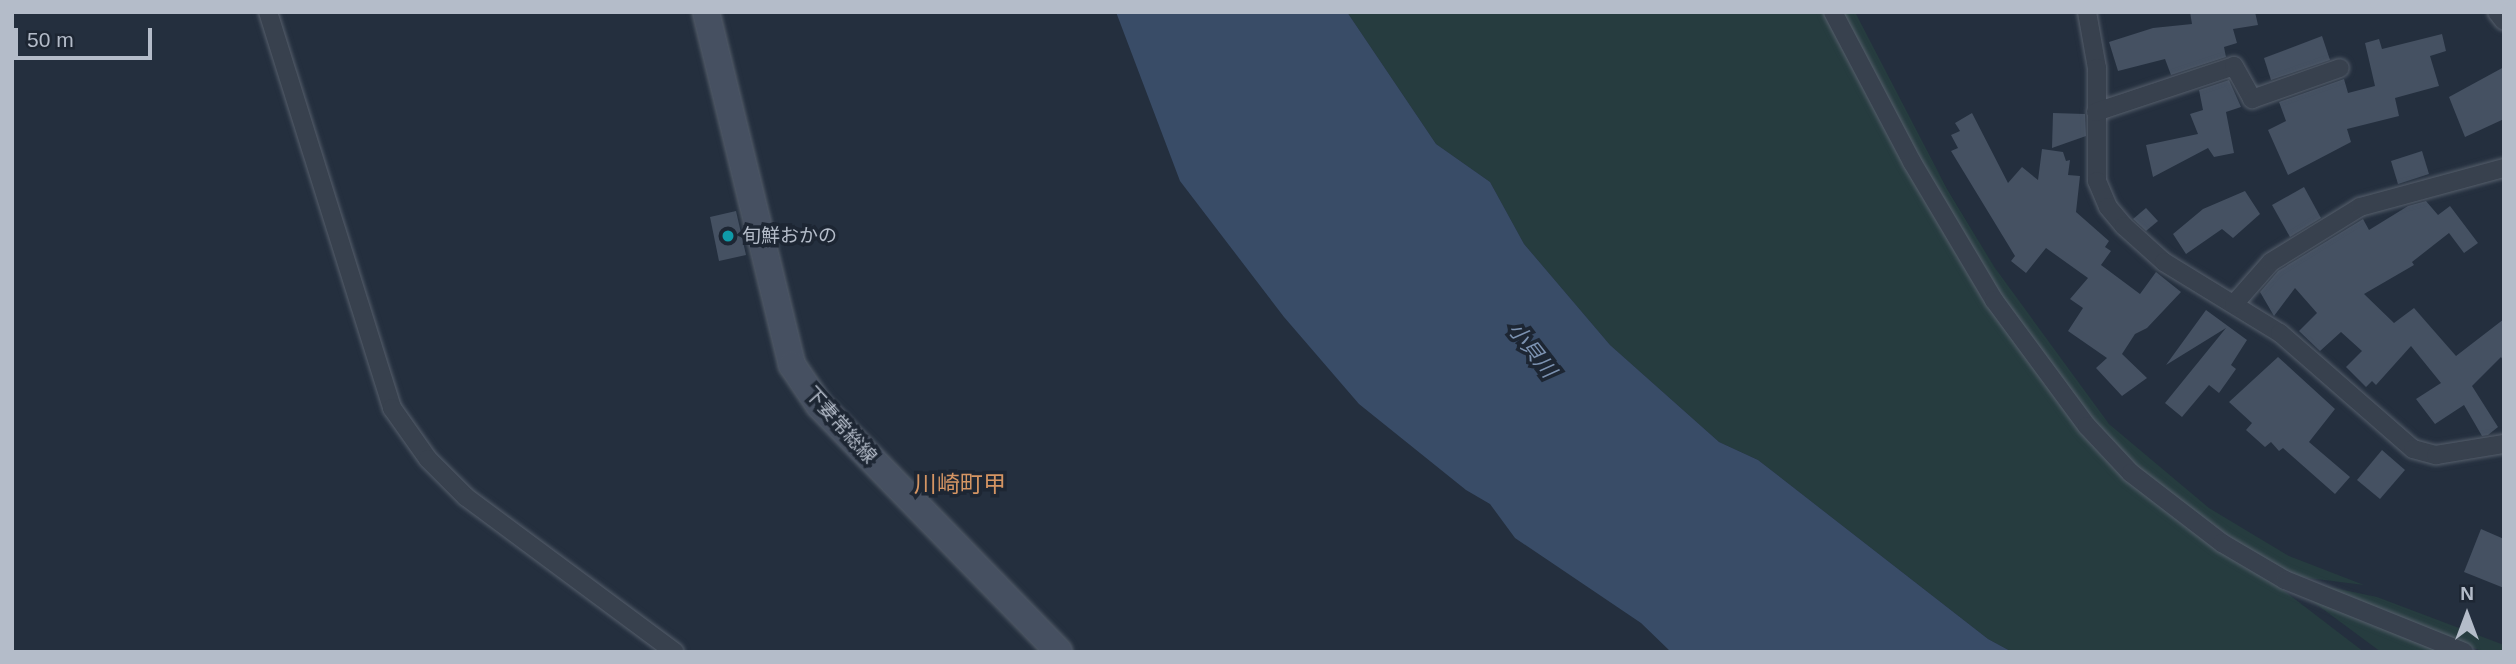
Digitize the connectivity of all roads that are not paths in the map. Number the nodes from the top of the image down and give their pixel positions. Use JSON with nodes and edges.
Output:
{"nodes":[{"id":1,"x":268,"y":12,"type":"edge"},
{"id":2,"x":706,"y":12,"type":"edge"},
{"id":3,"x":1833,"y":12,"type":"edge"},
{"id":4,"x":2087,"y":12,"type":"edge"},
{"id":5,"x":2497,"y":12,"type":"edge"},
{"id":6,"x":2504,"y":21,"type":"edge"},
{"id":7,"x":2340,"y":68,"type":"dead end"},
{"id":8,"x":2096,"y":112,"type":"junction"},
{"id":9,"x":2504,"y":168,"type":"edge"},
{"id":10,"x":2234,"y":304,"type":"junction"},
{"id":11,"x":2504,"y":444,"type":"edge"},
{"id":12,"x":675,"y":652,"type":"edge"},
{"id":13,"x":1059,"y":652,"type":"edge"},
{"id":14,"x":2463,"y":652,"type":"edge"}],
"edges":[{"from":1,"to":12,"type":"street"},
{"from":2,"to":13,"type":"main road","name":"下妻常総線"},
{"from":3,"to":14,"type":"street"},
{"from":4,"to":8,"type":"street"},
{"from":5,"to":6,"type":"street"},
{"from":7,"to":8,"type":"street"},
{"from":8,"to":10,"type":"street"},
{"from":9,"to":10,"type":"street"},
{"from":10,"to":11,"type":"street"}]}
